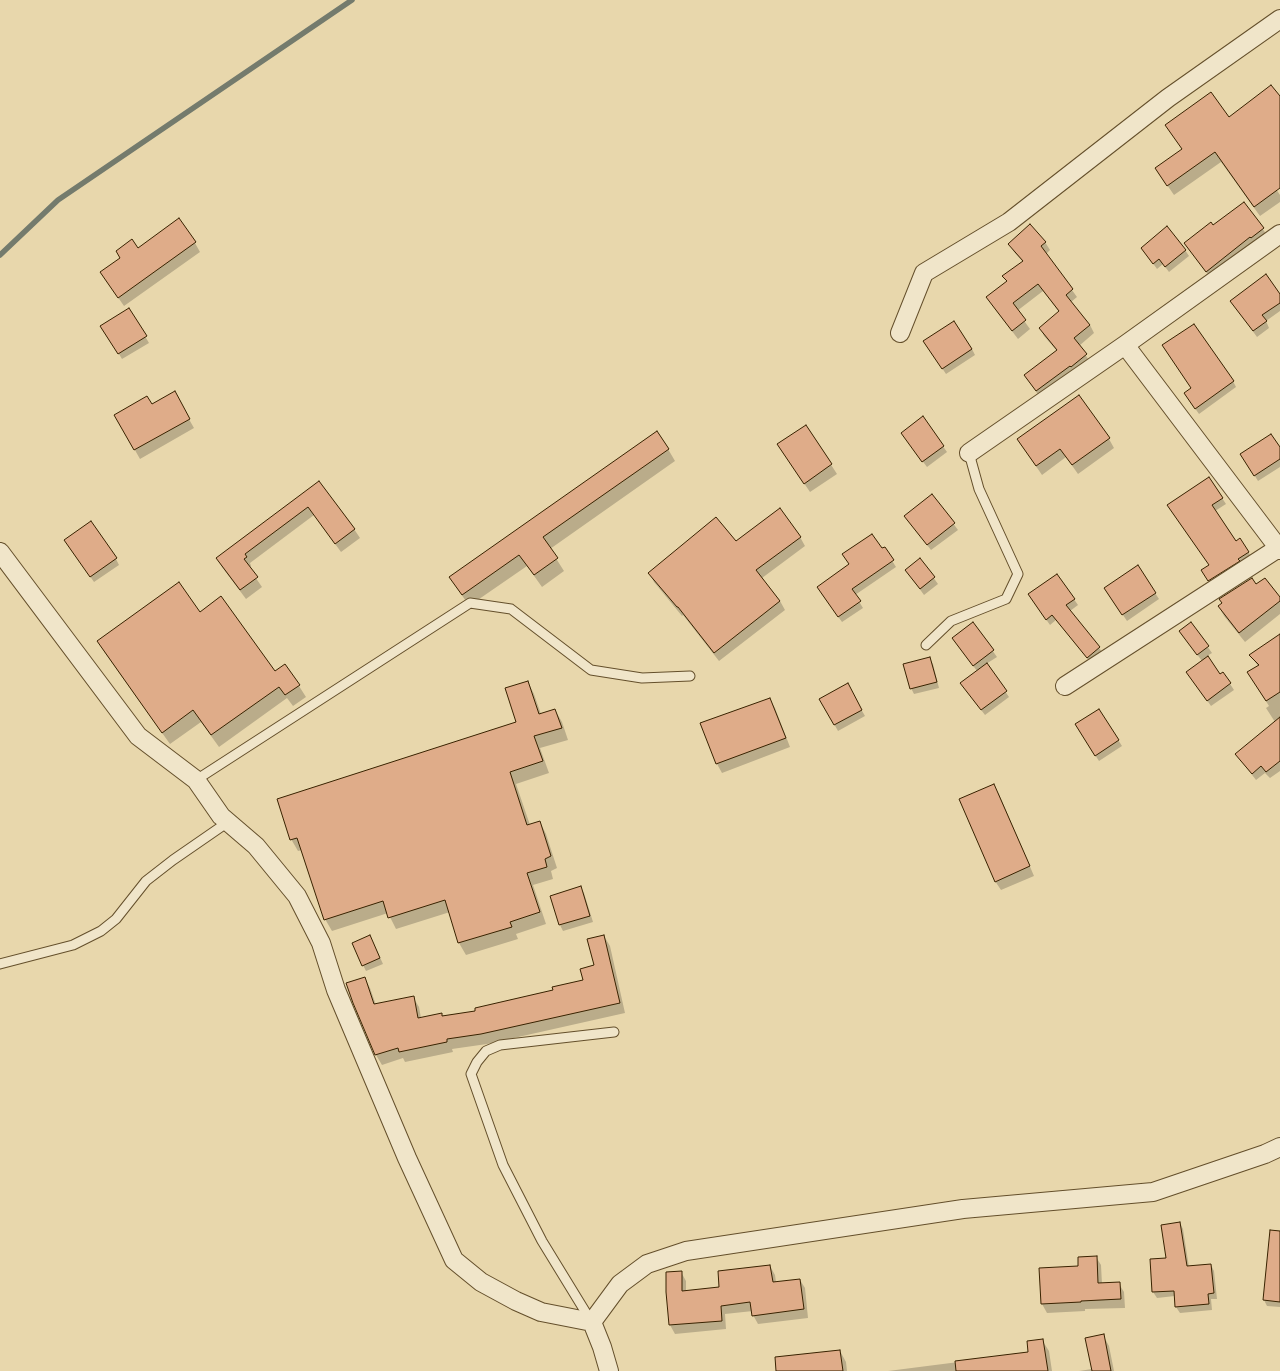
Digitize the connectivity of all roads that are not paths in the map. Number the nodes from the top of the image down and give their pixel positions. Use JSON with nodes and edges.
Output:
{"nodes":[{"id":1,"x":1280,"y":19,"type":"edge"},
{"id":2,"x":1280,"y":234,"type":"edge"},
{"id":3,"x":900,"y":333,"type":"dead end"},
{"id":4,"x":1125,"y":345,"type":"junction"},
{"id":5,"x":969,"y":453,"type":"joint"},
{"id":6,"x":1280,"y":548,"type":"edge"},
{"id":7,"x":0,"y":552,"type":"edge"},
{"id":8,"x":926,"y":645,"type":"dead end"},
{"id":9,"x":690,"y":676,"type":"dead end"},
{"id":10,"x":1065,"y":686,"type":"dead end"},
{"id":11,"x":196,"y":780,"type":"junction"},
{"id":12,"x":228,"y":822,"type":"junction"},
{"id":13,"x":0,"y":964,"type":"edge"},
{"id":14,"x":614,"y":1032,"type":"dead end"},
{"id":15,"x":1280,"y":1147,"type":"edge"},
{"id":16,"x":592,"y":1322,"type":"junction"},
{"id":17,"x":609,"y":1371,"type":"edge"}],
"edges":[{"from":1,"to":3,"type":"street"},
{"from":2,"to":4,"type":"street"},
{"from":4,"to":5,"type":"street"},
{"from":4,"to":6,"type":"street"},
{"from":5,"to":8,"type":"lane"},
{"from":6,"to":10,"type":"street"},
{"from":7,"to":11,"type":"street"},
{"from":9,"to":11,"type":"lane"},
{"from":11,"to":12,"type":"street"},
{"from":12,"to":13,"type":"lane"},
{"from":12,"to":16,"type":"street"},
{"from":14,"to":16,"type":"lane"},
{"from":15,"to":16,"type":"street"},
{"from":16,"to":17,"type":"street"}]}
